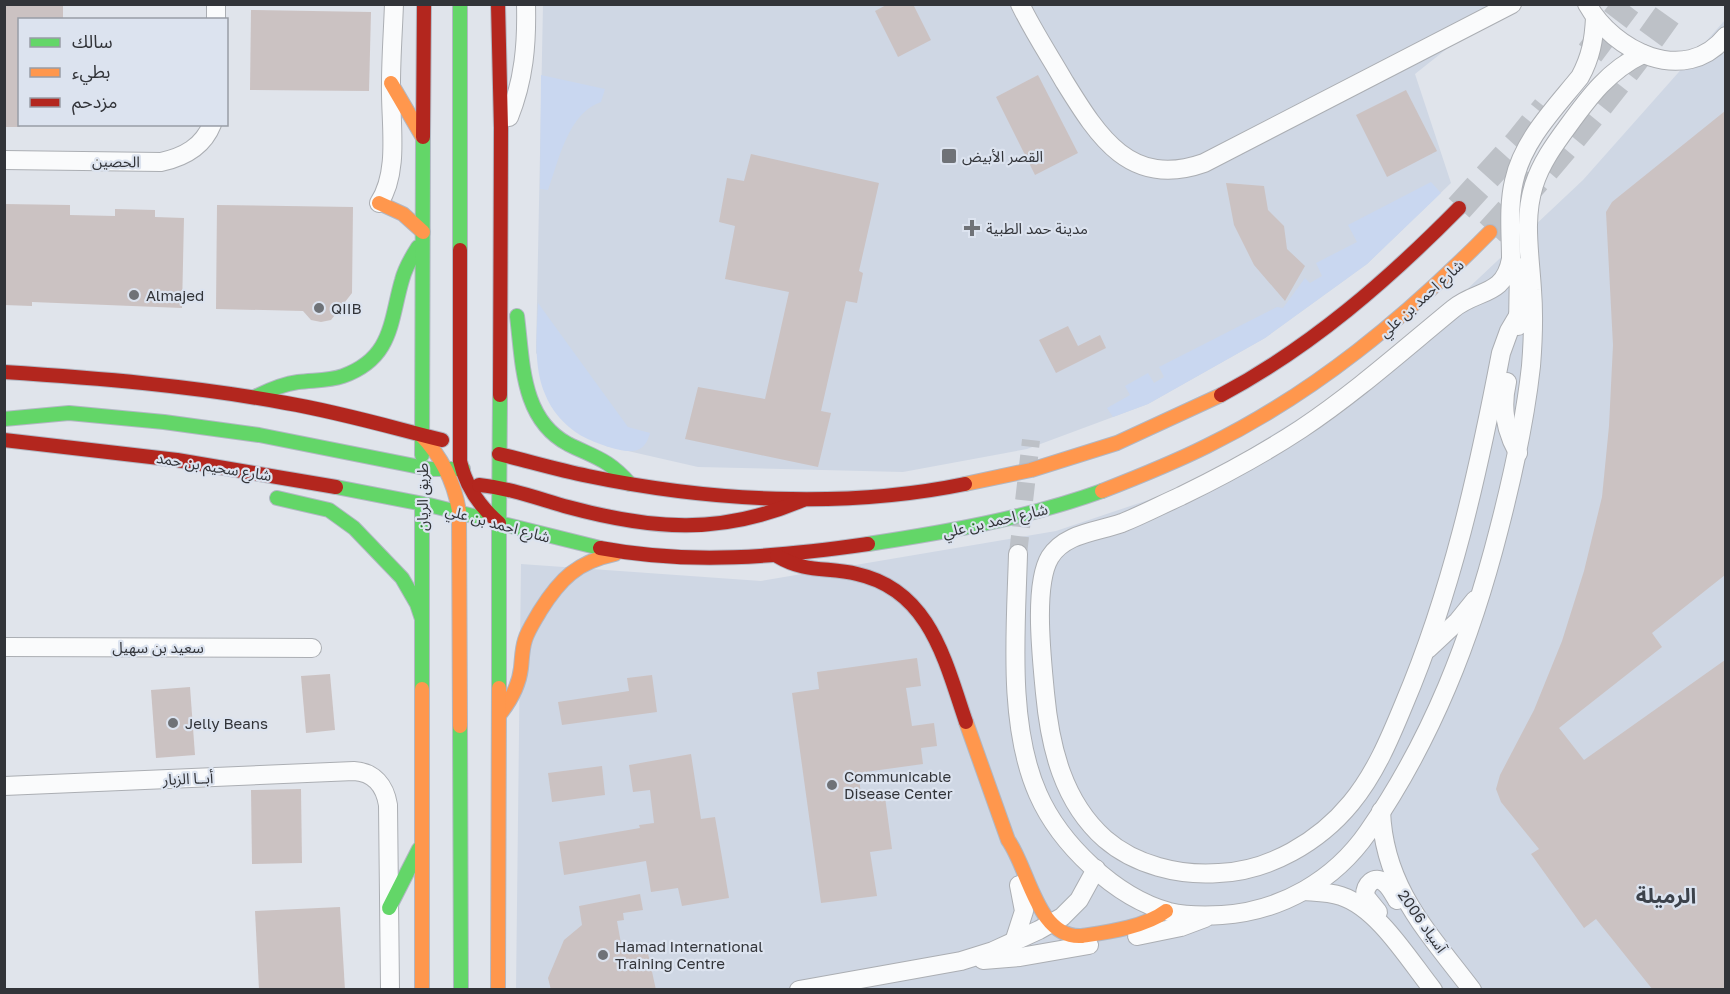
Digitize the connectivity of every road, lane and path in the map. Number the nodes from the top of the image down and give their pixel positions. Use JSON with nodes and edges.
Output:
{"nodes":[{"id":1,"x":394,"y":4,"type":"edge"},
{"id":2,"x":424,"y":4,"type":"edge"},
{"id":3,"x":460,"y":4,"type":"edge"},
{"id":4,"x":498,"y":4,"type":"edge"},
{"id":5,"x":526,"y":4,"type":"edge"},
{"id":6,"x":1020,"y":4,"type":"edge"},
{"id":7,"x":1512,"y":4,"type":"edge"},
{"id":8,"x":1591,"y":11,"type":"edge"},
{"id":9,"x":1725,"y":36,"type":"edge"},
{"id":10,"x":1643,"y":54,"type":"junction"},
{"id":11,"x":391,"y":83,"type":"junction"},
{"id":12,"x":211,"y":126,"type":"edge"},
{"id":13,"x":501,"y":128,"type":"junction"},
{"id":14,"x":424,"y":140,"type":"junction"},
{"id":15,"x":1549,"y":152,"type":"junction"},
{"id":16,"x":4,"y":160,"type":"edge"},
{"id":17,"x":1523,"y":166,"type":"junction"},
{"id":18,"x":378,"y":203,"type":"joint"},
{"id":19,"x":1459,"y":208,"type":"tunnel mouth"},
{"id":20,"x":1490,"y":232,"type":"tunnel mouth"},
{"id":21,"x":423,"y":236,"type":"junction"},
{"id":22,"x":500,"y":266,"type":"junction"},
{"id":23,"x":1519,"y":314,"type":"junction"},
{"id":24,"x":4,"y":372,"type":"edge"},
{"id":25,"x":254,"y":397,"type":"junction"},
{"id":26,"x":4,"y":418,"type":"edge"},
{"id":27,"x":422,"y":435,"type":"junction"},
{"id":28,"x":4,"y":440,"type":"edge"},
{"id":29,"x":464,"y":445,"type":"junction"},
{"id":30,"x":1518,"y":453,"type":"junction"},
{"id":31,"x":477,"y":462,"type":"junction"},
{"id":32,"x":214,"y":466,"type":"junction"},
{"id":33,"x":422,"y":467,"type":"junction"},
{"id":34,"x":630,"y":484,"type":"junction"},
{"id":35,"x":499,"y":486,"type":"junction"},
{"id":36,"x":245,"y":487,"type":"dead end"},
{"id":37,"x":461,"y":487,"type":"junction"},
{"id":38,"x":262,"y":494,"type":"dead end"},
{"id":39,"x":803,"y":500,"type":"junction"},
{"id":40,"x":422,"y":505,"type":"junction"},
{"id":41,"x":459,"y":512,"type":"junction"},
{"id":42,"x":499,"y":523,"type":"junction"},
{"id":43,"x":627,"y":553,"type":"junction"},
{"id":44,"x":1018,"y":554,"type":"tunnel mouth"},
{"id":45,"x":776,"y":555,"type":"junction"},
{"id":46,"x":1484,"y":587,"type":"junction"},
{"id":47,"x":422,"y":619,"type":"junction"},
{"id":48,"x":4,"y":647,"type":"edge"},
{"id":49,"x":312,"y":648,"type":"dead end"},
{"id":50,"x":1427,"y":651,"type":"junction"},
{"id":51,"x":499,"y":716,"type":"junction"},
{"id":52,"x":4,"y":786,"type":"edge"},
{"id":53,"x":1381,"y":811,"type":"junction"},
{"id":54,"x":1008,"y":840,"type":"junction"},
{"id":55,"x":421,"y":844,"type":"junction"},
{"id":56,"x":1096,"y":869,"type":"junction"},
{"id":57,"x":1304,"y":891,"type":"junction"},
{"id":58,"x":389,"y":908,"type":"junction"},
{"id":59,"x":1166,"y":911,"type":"junction"},
{"id":60,"x":1415,"y":914,"type":"junction"},
{"id":61,"x":1212,"y":915,"type":"junction"},
{"id":62,"x":1052,"y":923,"type":"junction"},
{"id":63,"x":1388,"y":933,"type":"junction"},
{"id":64,"x":1014,"y":942,"type":"junction"},
{"id":65,"x":972,"y":959,"type":"junction"},
{"id":66,"x":390,"y":990,"type":"edge"},
{"id":67,"x":422,"y":990,"type":"edge"},
{"id":68,"x":461,"y":990,"type":"edge"},
{"id":69,"x":498,"y":990,"type":"edge"},
{"id":70,"x":799,"y":990,"type":"edge"},
{"id":71,"x":1433,"y":990,"type":"edge"},
{"id":72,"x":1472,"y":990,"type":"edge"}],
"edges":[{"from":1,"to":11,"type":"street"},
{"from":2,"to":14,"type":"main road","name":"طريق الريان"},
{"from":3,"to":29,"type":"main road"},
{"from":4,"to":13,"type":"main road"},
{"from":5,"to":13,"type":"street"},
{"from":6,"to":7,"type":"street"},
{"from":8,"to":10,"type":"street"},
{"from":8,"to":17,"type":"street"},
{"from":9,"to":10,"type":"street"},
{"from":10,"to":15,"type":"street"},
{"from":11,"to":14,"type":"main road"},
{"from":11,"to":18,"type":"street"},
{"from":12,"to":16,"type":"street","name":"الحصين"},
{"from":13,"to":22,"type":"main road"},
{"from":14,"to":21,"type":"main road","name":"طريق الريان"},
{"from":15,"to":17,"type":"street"},
{"from":15,"to":30,"type":"street"},
{"from":17,"to":23,"type":"street"},
{"from":17,"to":50,"type":"street"},
{"from":18,"to":21,"type":"main road"},
{"from":19,"to":39,"type":"main road"},
{"from":20,"to":45,"type":"main road","name":"شارع احمد بن علي"},
{"from":21,"to":25,"type":"main road"},
{"from":21,"to":27,"type":"main road","name":"طريق الريان"},
{"from":22,"to":31,"type":"main road"},
{"from":22,"to":34,"type":"main road"},
{"from":23,"to":30,"type":"street"},
{"from":23,"to":50,"type":"street"},
{"from":24,"to":25,"type":"main road"},
{"from":25,"to":27,"type":"main road"},
{"from":26,"to":33,"type":"main road"},
{"from":27,"to":29,"type":"main road"},
{"from":27,"to":31,"type":"main road"},
{"from":27,"to":33,"type":"main road","name":"طريق الريان"},
{"from":28,"to":32,"type":"main road","name":"شارع سحيم بن حمد"},
{"from":29,"to":31,"type":"main road"},
{"from":30,"to":46,"type":"street"},
{"from":31,"to":33,"type":"main road"},
{"from":31,"to":34,"type":"main road"},
{"from":31,"to":35,"type":"main road"},
{"from":31,"to":37,"type":"main road"},
{"from":32,"to":36,"type":"main road"},
{"from":32,"to":40,"type":"main road","name":"شارع سحيم بن حمد"},
{"from":33,"to":40,"type":"main road","name":"طريق الريان"},
{"from":34,"to":39,"type":"main road"},
{"from":35,"to":37,"type":"main road"},
{"from":35,"to":39,"type":"main road"},
{"from":35,"to":42,"type":"main road"},
{"from":37,"to":40,"type":"main road"},
{"from":37,"to":41,"type":"main road"},
{"from":37,"to":42,"type":"main road"},
{"from":38,"to":47,"type":"main road"},
{"from":40,"to":41,"type":"main road","name":"شارع احمد بن علي"},
{"from":40,"to":47,"type":"main road","name":"طريق الريان"},
{"from":41,"to":42,"type":"main road","name":"شارع احمد بن علي"},
{"from":41,"to":68,"type":"main road"},
{"from":42,"to":43,"type":"main road","name":"شارع احمد بن علي"},
{"from":42,"to":51,"type":"main road"},
{"from":43,"to":45,"type":"main road","name":"شارع احمد بن علي"},
{"from":43,"to":51,"type":"main road"},
{"from":44,"to":56,"type":"street"},
{"from":45,"to":54,"type":"main road"},
{"from":46,"to":50,"type":"street"},
{"from":46,"to":53,"type":"street"},
{"from":47,"to":55,"type":"main road","name":"طريق الريان"},
{"from":48,"to":49,"type":"street","name":"سعيد بن سهيل"},
{"from":51,"to":69,"type":"main road"},
{"from":52,"to":58,"type":"street","name":"أبــا الزبار"},
{"from":53,"to":57,"type":"street"},
{"from":53,"to":60,"type":"street","name":"آسياد 2006"},
{"from":54,"to":62,"type":"main road"},
{"from":54,"to":64,"type":"street"},
{"from":55,"to":58,"type":"main road"},
{"from":55,"to":67,"type":"main road","name":"طريق الريان"},
{"from":56,"to":59,"type":"street"},
{"from":56,"to":62,"type":"street"},
{"from":57,"to":61,"type":"street"},
{"from":57,"to":63,"type":"street"},
{"from":58,"to":66,"type":"street"},
{"from":59,"to":61,"type":"street"},
{"from":59,"to":62,"type":"main road"},
{"from":60,"to":63,"type":"street"},
{"from":60,"to":72,"type":"street","name":"آسياد 2006"},
{"from":61,"to":65,"type":"street"},
{"from":62,"to":64,"type":"street"},
{"from":63,"to":71,"type":"street"},
{"from":64,"to":65,"type":"street"},
{"from":65,"to":70,"type":"street"}]}
